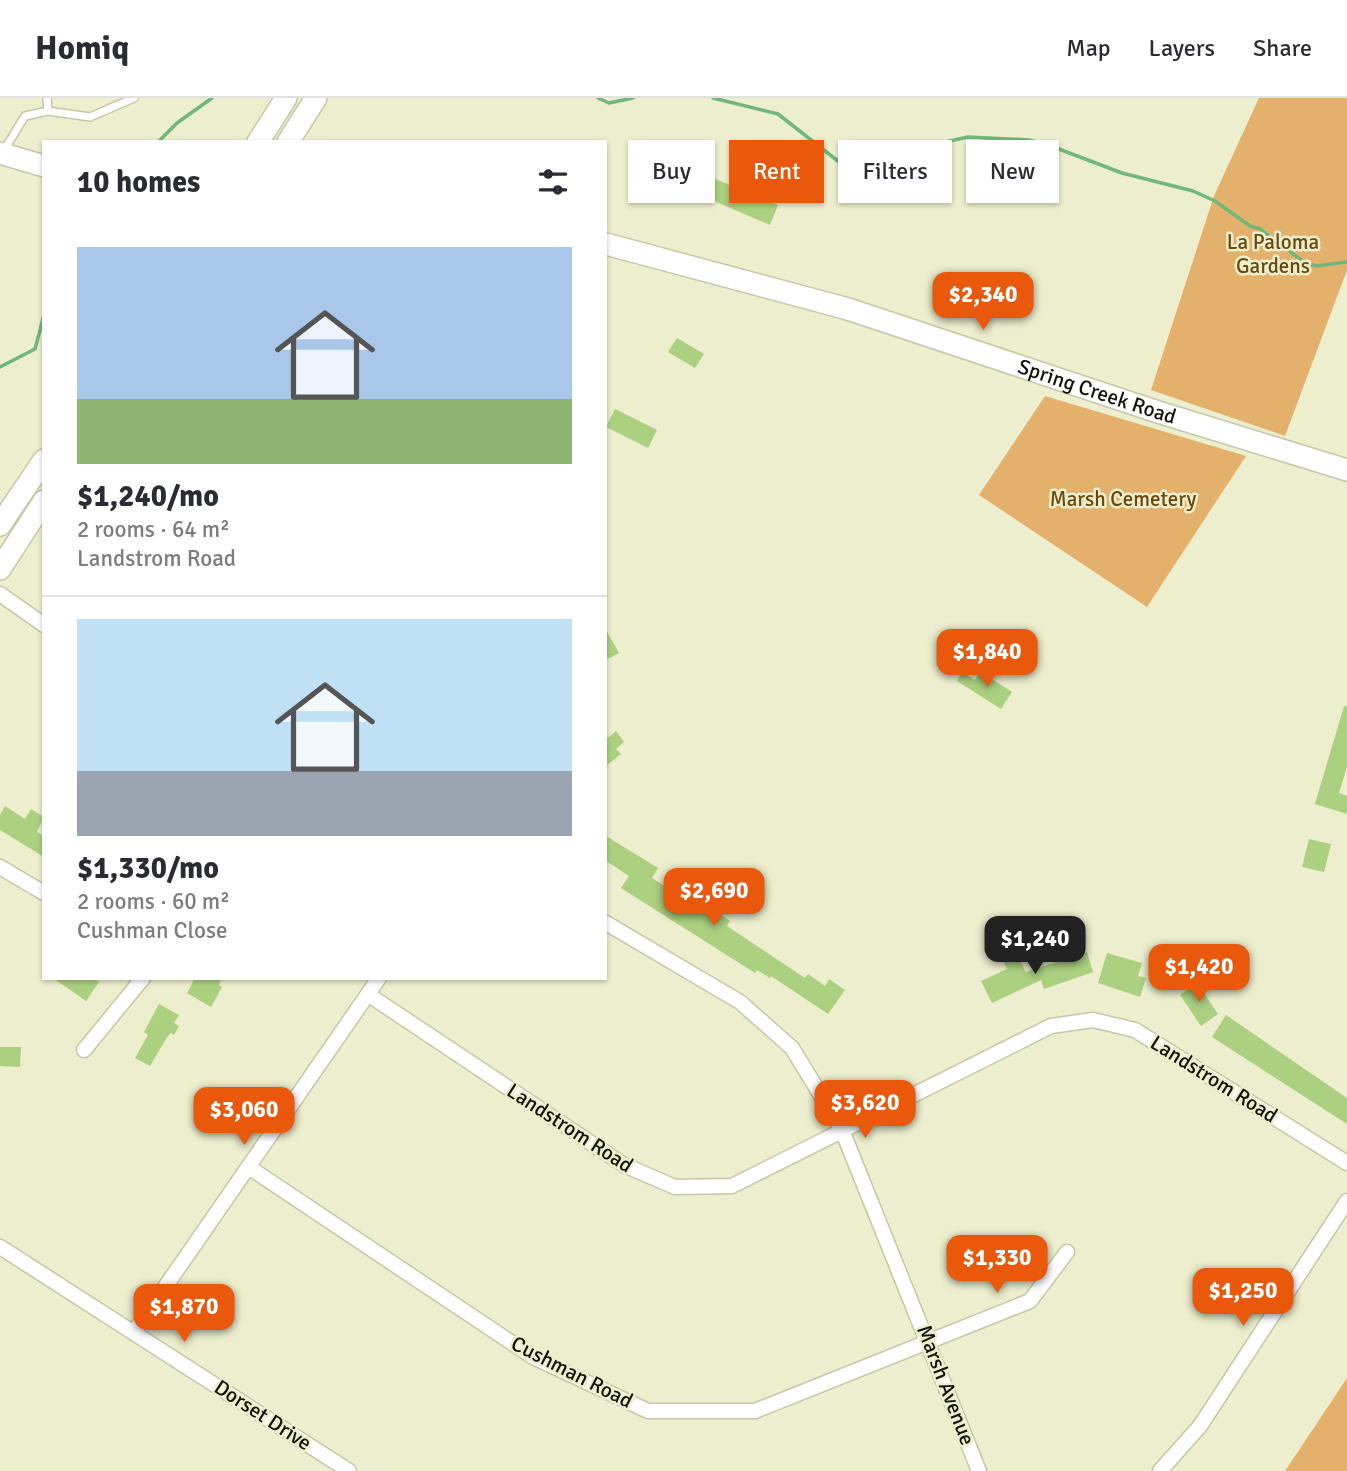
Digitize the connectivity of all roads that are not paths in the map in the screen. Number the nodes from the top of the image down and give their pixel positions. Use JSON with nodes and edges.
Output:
{"nodes":[{"id":1,"x":47,"y":98,"type":"edge"},
{"id":2,"x":134,"y":98,"type":"edge"},
{"id":3,"x":286,"y":98,"type":"edge"},
{"id":4,"x":316,"y":98,"type":"edge"},
{"id":5,"x":48,"y":111,"type":"junction"},
{"id":6,"x":259,"y":140,"type":"edge"},
{"id":7,"x":289,"y":140,"type":"edge"},
{"id":8,"x":1,"y":153,"type":"edge"},
{"id":9,"x":42,"y":165,"type":"edge"},
{"id":10,"x":607,"y":244,"type":"edge"},
{"id":11,"x":42,"y":463,"type":"edge"},
{"id":12,"x":1347,"y":470,"type":"edge"},
{"id":13,"x":42,"y":504,"type":"edge"},
{"id":14,"x":0,"y":525,"type":"edge"},
{"id":15,"x":0,"y":569,"type":"edge"},
{"id":16,"x":0,"y":594,"type":"edge"},
{"id":17,"x":42,"y":624,"type":"edge"},
{"id":18,"x":0,"y":867,"type":"edge"},
{"id":19,"x":42,"y":892,"type":"edge"},
{"id":20,"x":607,"y":924,"type":"edge"},
{"id":21,"x":141,"y":980,"type":"edge"},
{"id":22,"x":378,"y":980,"type":"edge"},
{"id":23,"x":369,"y":995,"type":"junction"},
{"id":24,"x":84,"y":1049,"type":"dead end"},
{"id":25,"x":842,"y":1130,"type":"junction"},
{"id":26,"x":1347,"y":1163,"type":"edge"},
{"id":27,"x":250,"y":1168,"type":"junction"},
{"id":28,"x":1347,"y":1201,"type":"edge"},
{"id":29,"x":0,"y":1247,"type":"edge"},
{"id":30,"x":1067,"y":1252,"type":"dead end"},
{"id":31,"x":134,"y":1332,"type":"junction"},
{"id":32,"x":930,"y":1342,"type":"junction"},
{"id":33,"x":330,"y":1466,"type":"edge"},
{"id":34,"x":349,"y":1471,"type":"edge"},
{"id":35,"x":979,"y":1471,"type":"edge"},
{"id":36,"x":1160,"y":1471,"type":"edge"}],
"edges":[{"from":1,"to":5,"type":"lane"},
{"from":2,"to":5,"type":"lane"},
{"from":3,"to":6,"type":"main road"},
{"from":4,"to":7,"type":"main road"},
{"from":5,"to":8,"type":"lane"},
{"from":8,"to":9,"type":"main road"},
{"from":10,"to":12,"type":"main road","name":"Spring Creek Road"},
{"from":11,"to":14,"type":"main road"},
{"from":13,"to":15,"type":"main road"},
{"from":16,"to":17,"type":"street"},
{"from":18,"to":19,"type":"street"},
{"from":20,"to":25,"type":"street","name":"Marsh Avenue"},
{"from":21,"to":24,"type":"street"},
{"from":22,"to":23,"type":"street"},
{"from":23,"to":25,"type":"street","name":"Landstrom Road"},
{"from":23,"to":27,"type":"street"},
{"from":25,"to":26,"type":"street","name":"Landstrom Road"},
{"from":25,"to":32,"type":"street","name":"Marsh Avenue"},
{"from":27,"to":31,"type":"street"},
{"from":27,"to":32,"type":"street","name":"Cushman Road"},
{"from":28,"to":36,"type":"street"},
{"from":29,"to":31,"type":"street","name":"Dorset Drive"},
{"from":30,"to":32,"type":"street","name":"Cushman Road"},
{"from":31,"to":33,"type":"street","name":"Dorset Drive"},
{"from":32,"to":35,"type":"street","name":"Marsh Avenue"},
{"from":33,"to":34,"type":"street","name":"Dorset Drive"}]}
